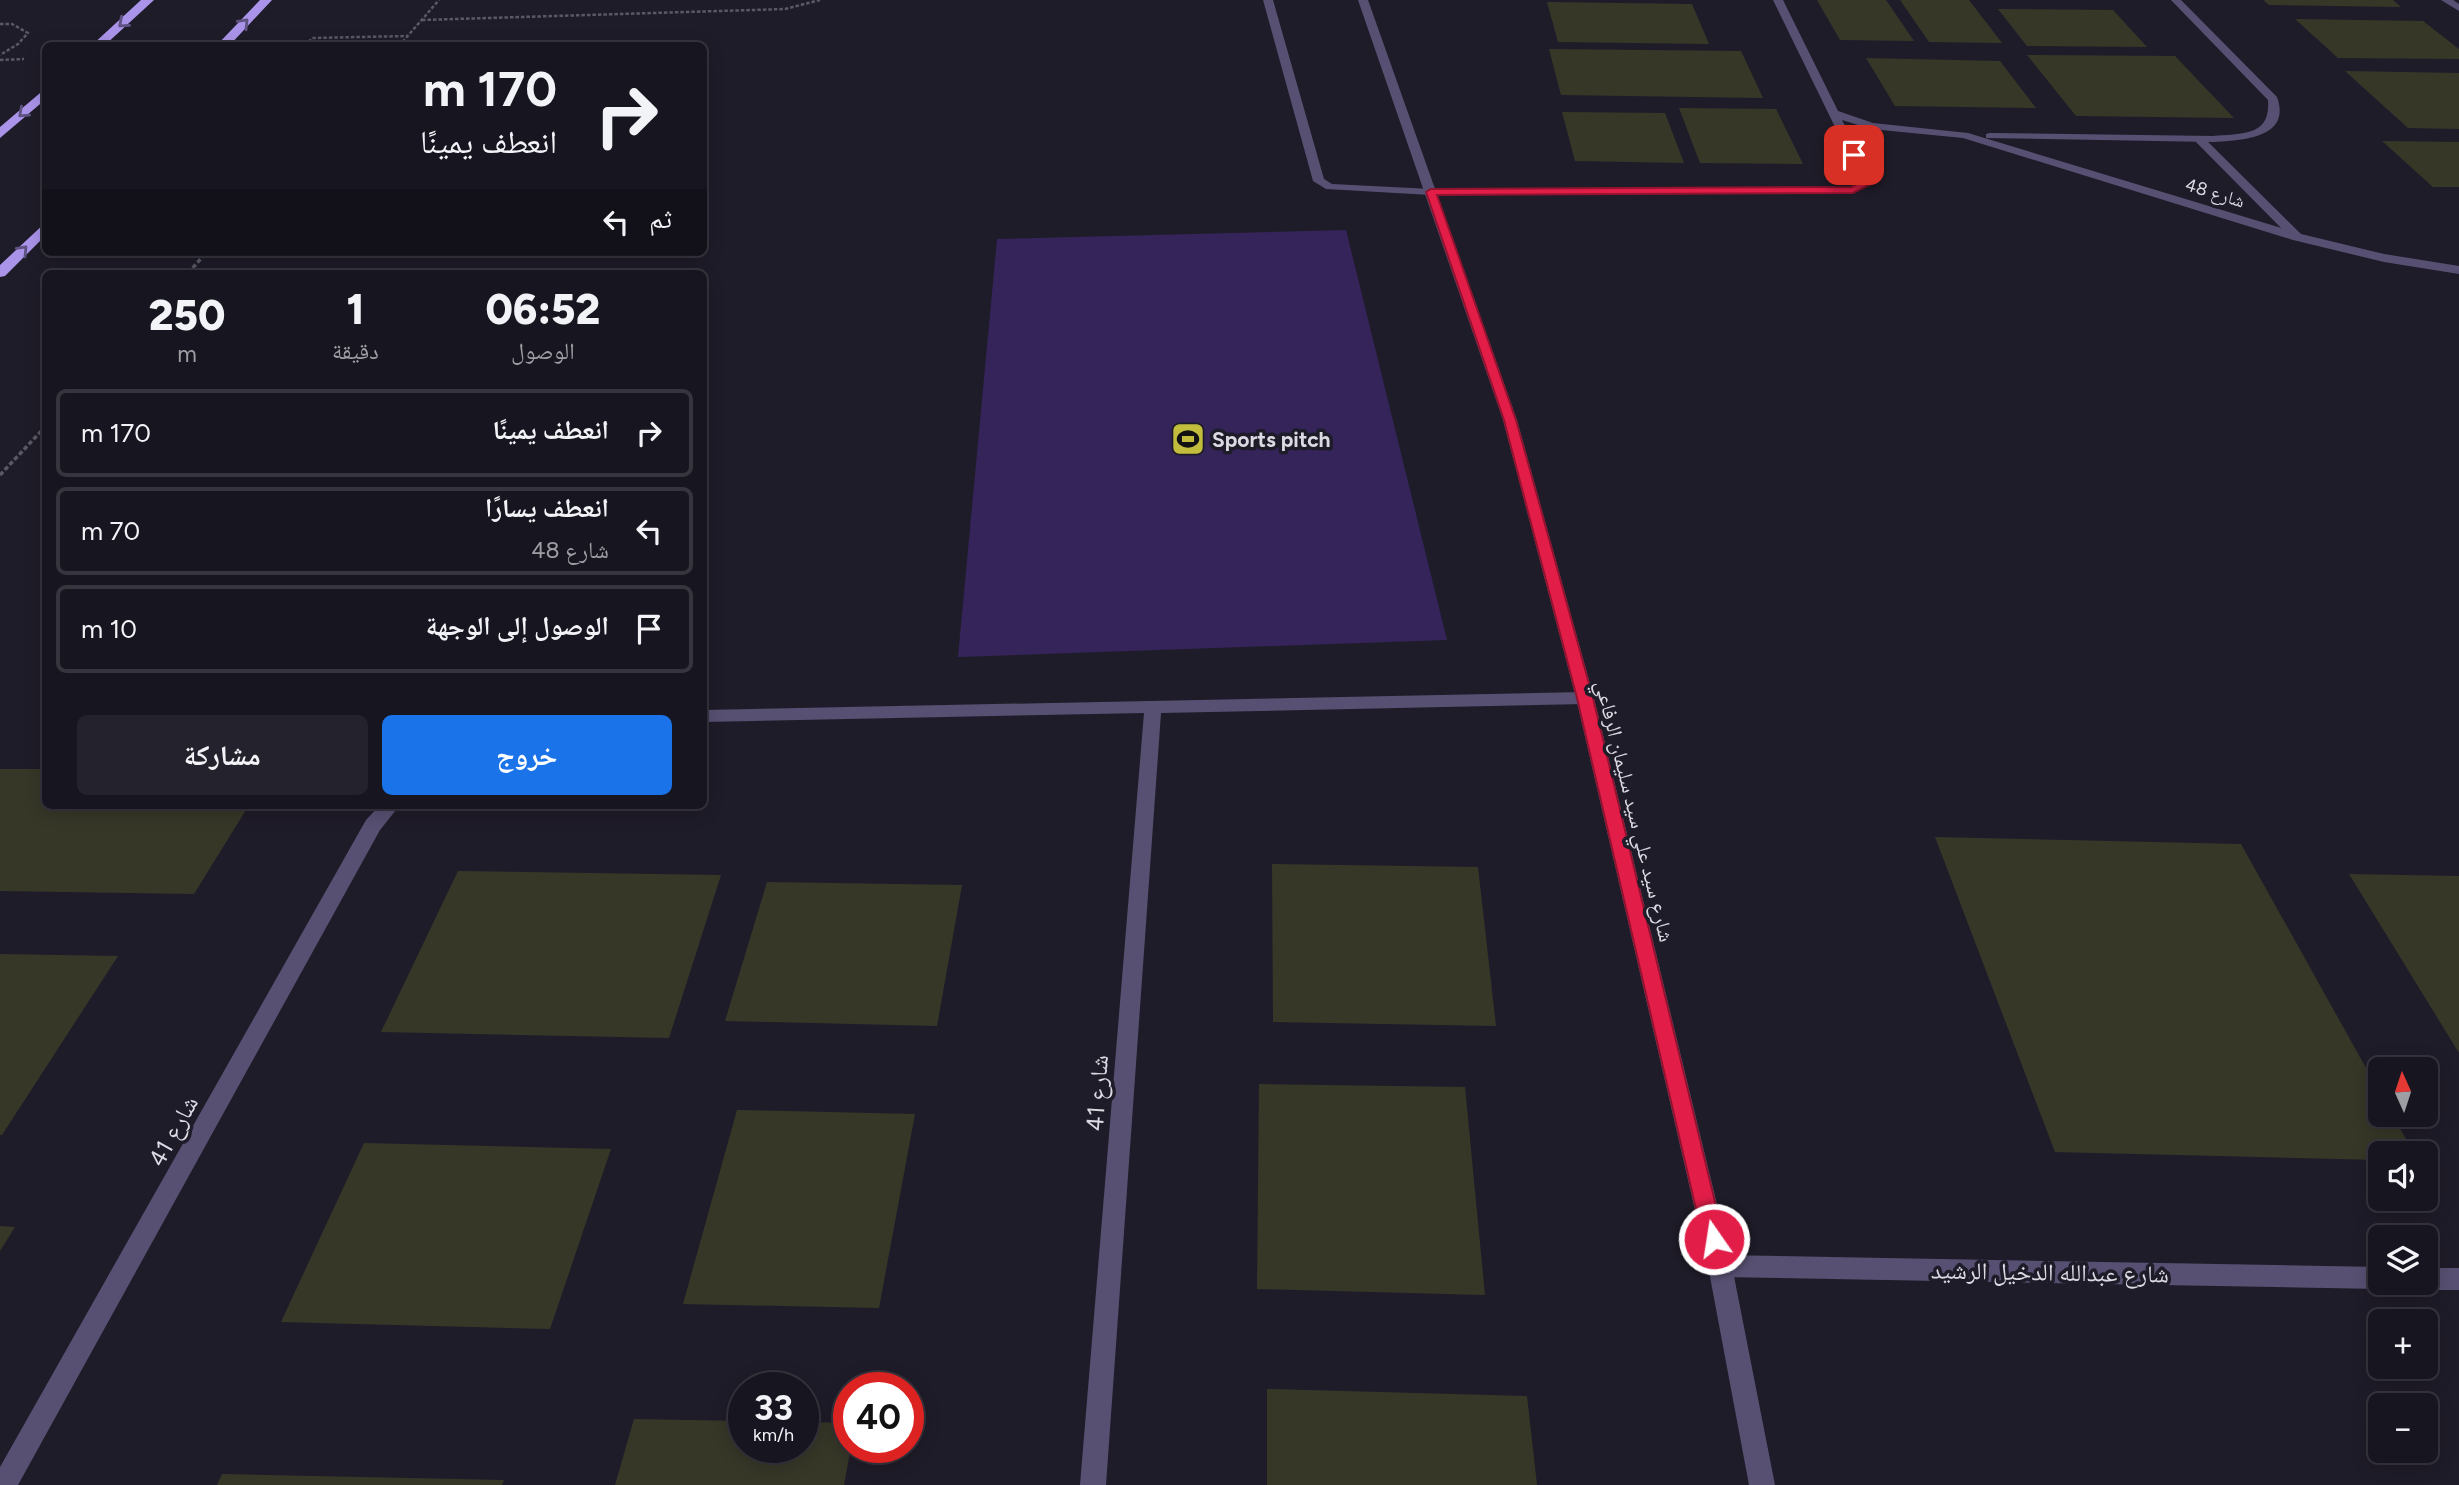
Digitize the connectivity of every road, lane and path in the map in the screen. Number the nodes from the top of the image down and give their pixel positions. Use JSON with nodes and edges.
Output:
{"nodes":[{"id":1,"x":148,"y":0,"type":"edge"},
{"id":2,"x":266,"y":0,"type":"edge"},
{"id":3,"x":439,"y":0,"type":"edge"},
{"id":4,"x":820,"y":0,"type":"edge"},
{"id":5,"x":1268,"y":0,"type":"edge"},
{"id":6,"x":1363,"y":0,"type":"edge"},
{"id":7,"x":1778,"y":0,"type":"edge"},
{"id":8,"x":2176,"y":0,"type":"edge"},
{"id":9,"x":2446,"y":0,"type":"edge"},
{"id":10,"x":2459,"y":8,"type":"edge"},
{"id":11,"x":422,"y":20,"type":"junction"},
{"id":12,"x":0,"y":24,"type":"edge"},
{"id":13,"x":408,"y":36,"type":"junction"},
{"id":14,"x":101,"y":42,"type":"edge"},
{"id":15,"x":226,"y":42,"type":"edge"},
{"id":16,"x":308,"y":42,"type":"edge"},
{"id":17,"x":403,"y":42,"type":"edge"},
{"id":18,"x":0,"y":55,"type":"edge"},
{"id":19,"x":42,"y":96,"type":"edge"},
{"id":20,"x":1834,"y":113,"type":"junction"},
{"id":21,"x":0,"y":134,"type":"edge"},
{"id":22,"x":1965,"y":135,"type":"junction"},
{"id":23,"x":2199,"y":139,"type":"junction"},
{"id":24,"x":1431,"y":192,"type":"junction"},
{"id":25,"x":42,"y":230,"type":"edge"},
{"id":26,"x":2297,"y":237,"type":"junction"},
{"id":27,"x":203,"y":256,"type":"edge"},
{"id":28,"x":191,"y":270,"type":"edge"},
{"id":29,"x":2459,"y":270,"type":"edge"},
{"id":30,"x":0,"y":273,"type":"edge"},
{"id":31,"x":42,"y":430,"type":"edge"},
{"id":32,"x":0,"y":475,"type":"edge"},
{"id":33,"x":1585,"y":698,"type":"junction"},
{"id":34,"x":1153,"y":705,"type":"junction"},
{"id":35,"x":707,"y":716,"type":"edge"},
{"id":36,"x":387,"y":809,"type":"edge"},
{"id":37,"x":1720,"y":1266,"type":"junction"},
{"id":38,"x":2368,"y":1278,"type":"edge"},
{"id":39,"x":2438,"y":1279,"type":"edge"},
{"id":40,"x":2459,"y":1279,"type":"edge"},
{"id":41,"x":5,"y":1485,"type":"edge"},
{"id":42,"x":1093,"y":1485,"type":"edge"},
{"id":43,"x":1762,"y":1485,"type":"edge"}],
"edges":[{"from":1,"to":14,"type":"highway","one_way":true},
{"from":15,"to":2,"type":"highway","one_way":true},
{"from":3,"to":11,"type":"path"},
{"from":4,"to":11,"type":"path"},
{"from":5,"to":24,"type":"street"},
{"from":6,"to":24,"type":"street","name":"شارع سيد علي سيد سليمان الرفاعي"},
{"from":7,"to":20,"type":"street"},
{"from":8,"to":23,"type":"street","name":"شارع 48"},
{"from":9,"to":10,"type":"street"},
{"from":11,"to":13,"type":"path"},
{"from":12,"to":18,"type":"path"},
{"from":13,"to":16,"type":"path"},
{"from":13,"to":17,"type":"path"},
{"from":19,"to":21,"type":"highway","one_way":true},
{"from":20,"to":22,"type":"street","name":"شارع 48"},
{"from":20,"to":24,"type":"street"},
{"from":22,"to":23,"type":"street","name":"شارع 48"},
{"from":22,"to":26,"type":"street","name":"شارع 48"},
{"from":23,"to":26,"type":"street"},
{"from":24,"to":33,"type":"street","name":"شارع سيد علي سيد سليمان الرفاعي"},
{"from":30,"to":25,"type":"highway","one_way":true},
{"from":26,"to":29,"type":"street","name":"شارع 48"},
{"from":27,"to":28,"type":"path"},
{"from":31,"to":32,"type":"path"},
{"from":33,"to":34,"type":"street"},
{"from":33,"to":37,"type":"street","name":"شارع سيد علي سيد سليمان الرفاعي"},
{"from":34,"to":35,"type":"street"},
{"from":34,"to":42,"type":"street","name":"شارع 41"},
{"from":36,"to":41,"type":"street","name":"شارع 41"},
{"from":37,"to":38,"type":"street","name":"شارع عبدالله الدخيل الرشيد"},
{"from":37,"to":43,"type":"street","name":"شارع سيد علي سيد سليمان الرفاعي"},
{"from":39,"to":40,"type":"street"}]}
